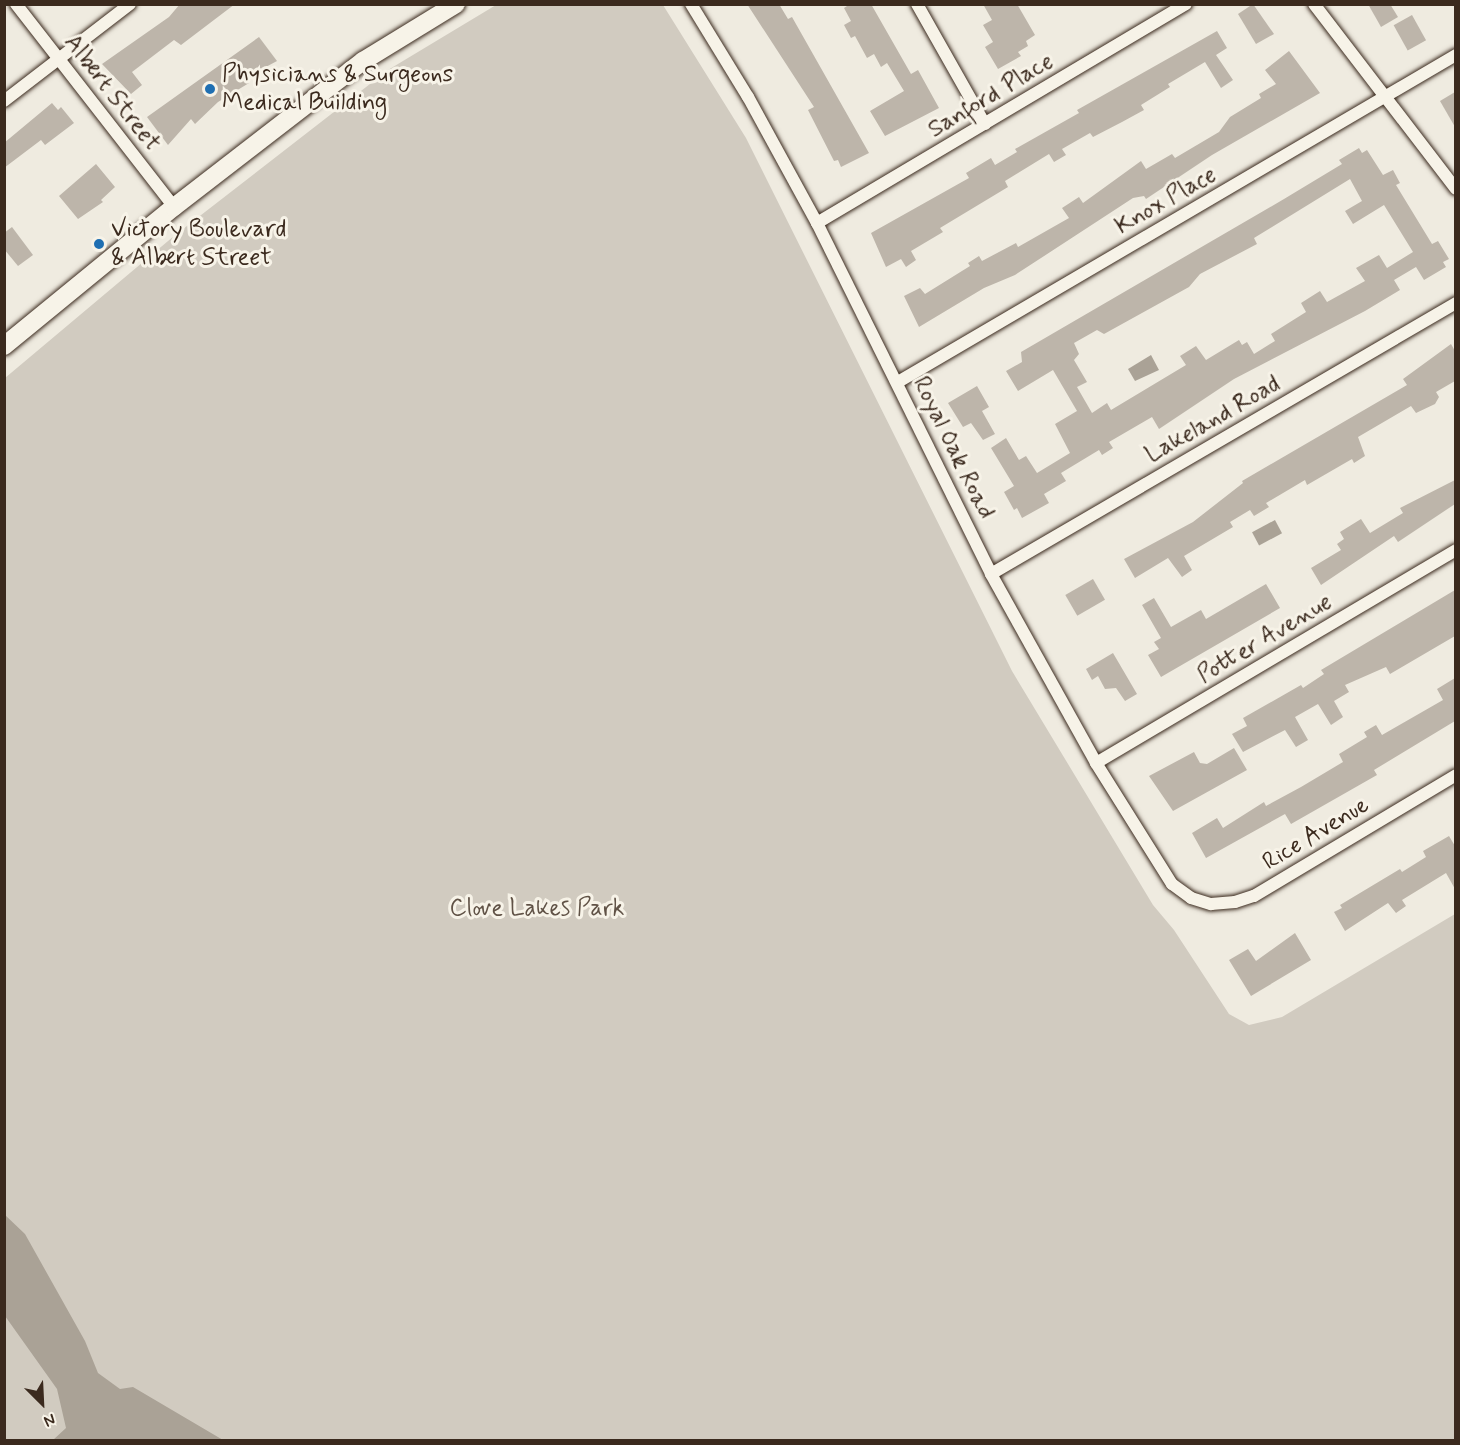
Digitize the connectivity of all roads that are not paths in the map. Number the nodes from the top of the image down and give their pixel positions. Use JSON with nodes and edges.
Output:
{"nodes":[{"id":1,"x":16,"y":4,"type":"edge"},
{"id":2,"x":130,"y":4,"type":"edge"},
{"id":3,"x":456,"y":4,"type":"edge"},
{"id":4,"x":691,"y":4,"type":"edge"},
{"id":5,"x":917,"y":4,"type":"edge"},
{"id":6,"x":1186,"y":4,"type":"edge"},
{"id":7,"x":1314,"y":4,"type":"edge"},
{"id":8,"x":1455,"y":55,"type":"edge"},
{"id":9,"x":59,"y":59,"type":"junction"},
{"id":10,"x":1384,"y":97,"type":"junction"},
{"id":11,"x":4,"y":101,"type":"edge"},
{"id":12,"x":985,"y":124,"type":"junction"},
{"id":13,"x":1455,"y":189,"type":"edge"},
{"id":14,"x":174,"y":207,"type":"junction"},
{"id":15,"x":817,"y":223,"type":"junction"},
{"id":16,"x":1455,"y":303,"type":"edge"},
{"id":17,"x":4,"y":346,"type":"edge"},
{"id":18,"x":898,"y":382,"type":"junction"},
{"id":19,"x":1455,"y":550,"type":"edge"},
{"id":20,"x":991,"y":574,"type":"junction"},
{"id":21,"x":1096,"y":763,"type":"junction"},
{"id":22,"x":1455,"y":775,"type":"edge"},
{"id":23,"x":1191,"y":898,"type":"joint"}],
"edges":[{"from":1,"to":9,"type":"street","name":"Albert Street"},
{"from":2,"to":9,"type":"street"},
{"from":3,"to":14,"type":"main road"},
{"from":4,"to":15,"type":"street","name":"Royal Oak Road"},
{"from":5,"to":12,"type":"street"},
{"from":6,"to":12,"type":"street","name":"Sanford Place"},
{"from":7,"to":10,"type":"street"},
{"from":8,"to":10,"type":"street","name":"Knox Place"},
{"from":9,"to":11,"type":"street"},
{"from":9,"to":14,"type":"street","name":"Albert Street"},
{"from":10,"to":13,"type":"street"},
{"from":10,"to":18,"type":"street","name":"Knox Place"},
{"from":12,"to":15,"type":"street","name":"Sanford Place"},
{"from":14,"to":17,"type":"main road"},
{"from":15,"to":18,"type":"street","name":"Royal Oak Road"},
{"from":16,"to":20,"type":"street","name":"Lakeland Road"},
{"from":18,"to":20,"type":"street","name":"Royal Oak Road"},
{"from":19,"to":21,"type":"street","name":"Potter Avenue"},
{"from":20,"to":21,"type":"street","name":"Royal Oak Road"},
{"from":21,"to":23,"type":"street","name":"Royal Oak Road"},
{"from":22,"to":23,"type":"street","name":"Rice Avenue"}]}
